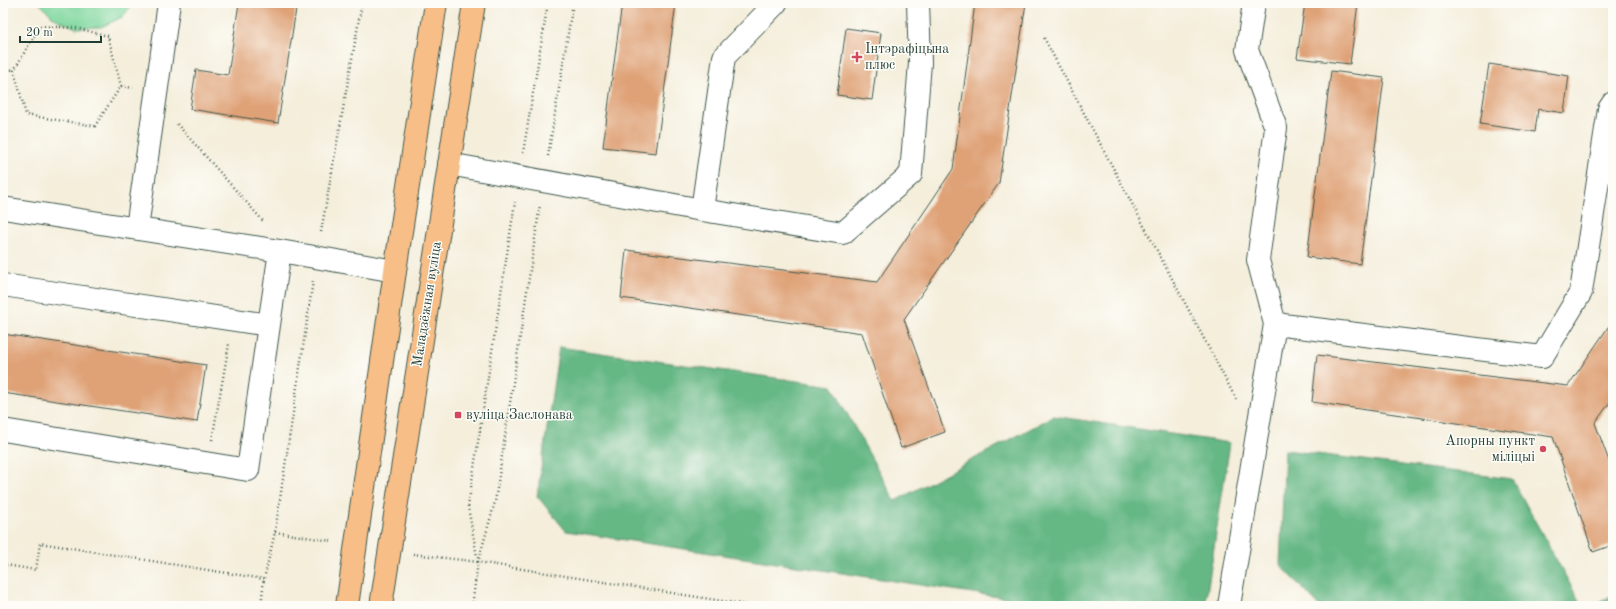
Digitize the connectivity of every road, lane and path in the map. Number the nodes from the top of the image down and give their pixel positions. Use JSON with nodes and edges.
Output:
{"nodes":[{"id":1,"x":6,"y":3,"type":"edge"},
{"id":2,"x":169,"y":3,"type":"edge"},
{"id":3,"x":436,"y":3,"type":"edge"},
{"id":4,"x":474,"y":3,"type":"edge"},
{"id":5,"x":548,"y":3,"type":"edge"},
{"id":6,"x":573,"y":3,"type":"edge"},
{"id":7,"x":776,"y":3,"type":"edge"},
{"id":8,"x":918,"y":3,"type":"edge"},
{"id":9,"x":1254,"y":3,"type":"edge"},
{"id":10,"x":3,"y":22,"type":"edge"},
{"id":11,"x":1044,"y":38,"type":"dead end"},
{"id":12,"x":3,"y":69,"type":"edge"},
{"id":13,"x":14,"y":70,"type":"junction"},
{"id":14,"x":1613,"y":104,"type":"edge"},
{"id":15,"x":175,"y":121,"type":"dead end"},
{"id":16,"x":449,"y":164,"type":"junction"},
{"id":17,"x":519,"y":176,"type":"junction"},
{"id":18,"x":544,"y":180,"type":"junction"},
{"id":19,"x":3,"y":208,"type":"edge"},
{"id":20,"x":702,"y":210,"type":"junction"},
{"id":21,"x":264,"y":222,"type":"dead end"},
{"id":22,"x":137,"y":228,"type":"junction"},
{"id":23,"x":280,"y":251,"type":"junction"},
{"id":24,"x":395,"y":271,"type":"junction"},
{"id":25,"x":3,"y":285,"type":"edge"},
{"id":26,"x":1275,"y":324,"type":"junction"},
{"id":27,"x":269,"y":325,"type":"junction"},
{"id":28,"x":229,"y":343,"type":"dead end"},
{"id":29,"x":1237,"y":400,"type":"dead end"},
{"id":30,"x":3,"y":430,"type":"edge"},
{"id":31,"x":212,"y":445,"type":"dead end"},
{"id":32,"x":275,"y":532,"type":"dead end"},
{"id":33,"x":478,"y":562,"type":"junction"},
{"id":34,"x":6,"y":565,"type":"dead end"},
{"id":35,"x":264,"y":578,"type":"junction"},
{"id":36,"x":261,"y":606,"type":"edge"},
{"id":37,"x":347,"y":606,"type":"edge"},
{"id":38,"x":381,"y":606,"type":"edge"},
{"id":39,"x":472,"y":606,"type":"edge"},
{"id":40,"x":754,"y":606,"type":"edge"},
{"id":41,"x":1229,"y":606,"type":"edge"}],
"edges":[{"from":1,"to":10,"type":"path"},
{"from":2,"to":22,"type":"lane"},
{"from":3,"to":24,"type":"main road"},
{"from":4,"to":16,"type":"main road","name":"Маладзёжная вуліца"},
{"from":5,"to":17,"type":"path"},
{"from":6,"to":18,"type":"path"},
{"from":7,"to":20,"type":"lane"},
{"from":8,"to":20,"type":"lane"},
{"from":9,"to":26,"type":"lane"},
{"from":11,"to":29,"type":"path"},
{"from":12,"to":13,"type":"path"},
{"from":13,"to":13,"type":"path"},
{"from":14,"to":26,"type":"lane"},
{"from":15,"to":21,"type":"path"},
{"from":16,"to":17,"type":"lane"},
{"from":16,"to":38,"type":"main road","name":"Маладзёжная вуліца"},
{"from":17,"to":18,"type":"lane"},
{"from":17,"to":33,"type":"path"},
{"from":18,"to":20,"type":"lane"},
{"from":18,"to":33,"type":"path"},
{"from":19,"to":22,"type":"lane"},
{"from":22,"to":23,"type":"lane"},
{"from":23,"to":24,"type":"lane"},
{"from":23,"to":27,"type":"lane"},
{"from":24,"to":37,"type":"main road"},
{"from":25,"to":27,"type":"lane"},
{"from":26,"to":41,"type":"lane"},
{"from":27,"to":30,"type":"lane"},
{"from":28,"to":31,"type":"path"},
{"from":32,"to":35,"type":"path"},
{"from":33,"to":39,"type":"path"},
{"from":33,"to":40,"type":"path"},
{"from":34,"to":35,"type":"path"},
{"from":35,"to":36,"type":"path"}]}
